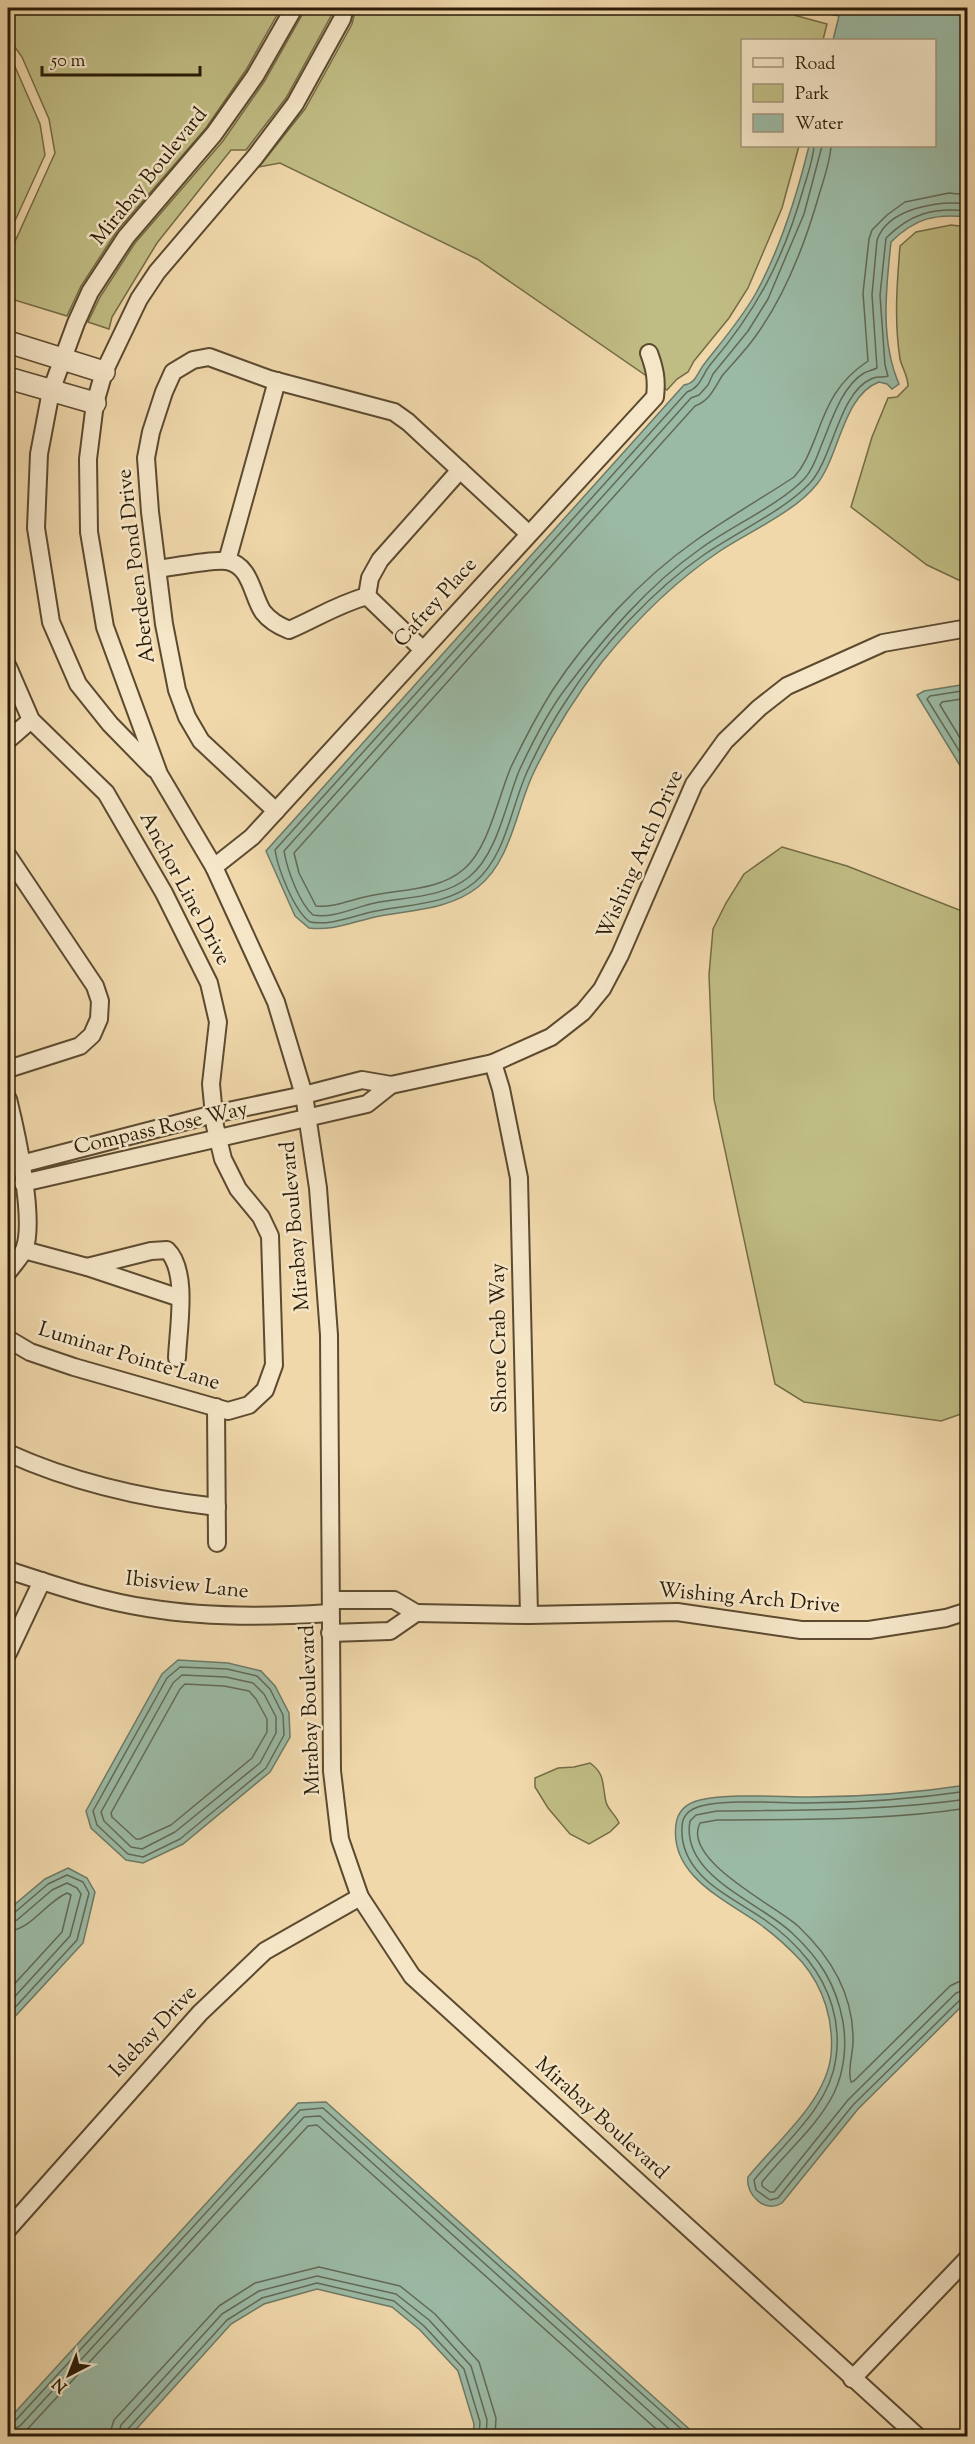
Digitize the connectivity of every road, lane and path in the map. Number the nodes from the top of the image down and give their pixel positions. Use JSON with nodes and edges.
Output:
{"nodes":[{"id":1,"x":294,"y":8,"type":"edge"},
{"id":2,"x":345,"y":8,"type":"edge"},
{"id":3,"x":8,"y":342,"type":"edge"},
{"id":4,"x":649,"y":353,"type":"dead end"},
{"id":5,"x":62,"y":358,"type":"junction"},
{"id":6,"x":104,"y":372,"type":"junction"},
{"id":7,"x":8,"y":378,"type":"edge"},
{"id":8,"x":277,"y":381,"type":"junction"},
{"id":9,"x":51,"y":391,"type":"junction"},
{"id":10,"x":95,"y":403,"type":"junction"},
{"id":11,"x":460,"y":470,"type":"junction"},
{"id":12,"x":529,"y":534,"type":"junction"},
{"id":13,"x":227,"y":561,"type":"junction"},
{"id":14,"x":158,"y":569,"type":"junction"},
{"id":15,"x":366,"y":596,"type":"junction"},
{"id":16,"x":968,"y":628,"type":"edge"},
{"id":17,"x":423,"y":650,"type":"junction"},
{"id":18,"x":8,"y":667,"type":"edge"},
{"id":19,"x":32,"y":720,"type":"junction"},
{"id":20,"x":8,"y":740,"type":"edge"},
{"id":21,"x":159,"y":774,"type":"junction"},
{"id":22,"x":276,"y":812,"type":"junction"},
{"id":23,"x":8,"y":856,"type":"edge"},
{"id":24,"x":214,"y":867,"type":"junction"},
{"id":25,"x":494,"y":1063,"type":"junction"},
{"id":26,"x":8,"y":1069,"type":"edge"},
{"id":27,"x":391,"y":1085,"type":"junction"},
{"id":28,"x":304,"y":1095,"type":"junction"},
{"id":29,"x":8,"y":1099,"type":"edge"},
{"id":30,"x":214,"y":1114,"type":"junction"},
{"id":31,"x":308,"y":1118,"type":"junction"},
{"id":32,"x":218,"y":1139,"type":"junction"},
{"id":33,"x":21,"y":1164,"type":"junction"},
{"id":34,"x":23,"y":1183,"type":"junction"},
{"id":35,"x":24,"y":1250,"type":"junction"},
{"id":36,"x":87,"y":1267,"type":"junction"},
{"id":37,"x":8,"y":1272,"type":"edge"},
{"id":38,"x":180,"y":1298,"type":"junction"},
{"id":39,"x":8,"y":1339,"type":"edge"},
{"id":40,"x":177,"y":1358,"type":"dead end"},
{"id":41,"x":216,"y":1407,"type":"junction"},
{"id":42,"x":8,"y":1454,"type":"edge"},
{"id":43,"x":217,"y":1507,"type":"junction"},
{"id":44,"x":217,"y":1543,"type":"dead end"},
{"id":45,"x":8,"y":1570,"type":"edge"},
{"id":46,"x":42,"y":1581,"type":"junction"},
{"id":47,"x":331,"y":1607,"type":"junction"},
{"id":48,"x":968,"y":1611,"type":"edge"},
{"id":49,"x":416,"y":1613,"type":"junction"},
{"id":50,"x":529,"y":1615,"type":"junction"},
{"id":51,"x":330,"y":1633,"type":"junction"},
{"id":52,"x":8,"y":1653,"type":"edge"},
{"id":53,"x":360,"y":1897,"type":"junction"},
{"id":54,"x":8,"y":2229,"type":"edge"},
{"id":55,"x":968,"y":2258,"type":"edge"},
{"id":56,"x":852,"y":2379,"type":"junction"},
{"id":57,"x":917,"y":2436,"type":"edge"}],
"edges":[{"from":1,"to":5,"type":"street","name":"Mirabay Boulevard"},
{"from":2,"to":6,"type":"street","name":"Mirabay Boulevard"},
{"from":3,"to":5,"type":"street"},
{"from":4,"to":12,"type":"street","name":"Cafrey Place"},
{"from":5,"to":6,"type":"street"},
{"from":5,"to":9,"type":"street","name":"Mirabay Boulevard"},
{"from":6,"to":10,"type":"street","name":"Mirabay Boulevard"},
{"from":7,"to":9,"type":"street"},
{"from":8,"to":11,"type":"street","name":"Aberdeen Pond Drive"},
{"from":8,"to":13,"type":"street"},
{"from":8,"to":14,"type":"street","name":"Aberdeen Pond Drive"},
{"from":9,"to":10,"type":"street"},
{"from":9,"to":21,"type":"street","name":"Mirabay Boulevard"},
{"from":10,"to":21,"type":"street","name":"Mirabay Boulevard"},
{"from":11,"to":12,"type":"street","name":"Aberdeen Pond Drive"},
{"from":11,"to":15,"type":"street"},
{"from":12,"to":17,"type":"street","name":"Cafrey Place"},
{"from":13,"to":14,"type":"street"},
{"from":13,"to":15,"type":"street"},
{"from":14,"to":22,"type":"street","name":"Aberdeen Pond Drive"},
{"from":15,"to":17,"type":"street"},
{"from":16,"to":25,"type":"street","name":"Wishing Arch Drive"},
{"from":17,"to":22,"type":"street","name":"Cafrey Place"},
{"from":18,"to":19,"type":"street","name":"Anchor Line Drive"},
{"from":19,"to":20,"type":"street"},
{"from":19,"to":30,"type":"street","name":"Anchor Line Drive"},
{"from":21,"to":24,"type":"street","name":"Mirabay Boulevard"},
{"from":22,"to":24,"type":"street","name":"Cafrey Place"},
{"from":23,"to":26,"type":"street"},
{"from":24,"to":28,"type":"street","name":"Mirabay Boulevard"},
{"from":25,"to":27,"type":"street","name":"Wishing Arch Drive"},
{"from":25,"to":50,"type":"street","name":"Shore Crab Way"},
{"from":27,"to":28,"type":"street","name":"Wishing Arch Drive"},
{"from":27,"to":31,"type":"street","name":"Wishing Arch Drive"},
{"from":28,"to":30,"type":"street","name":"Compass Rose Way"},
{"from":28,"to":31,"type":"street","name":"Mirabay Boulevard"},
{"from":29,"to":33,"type":"street"},
{"from":30,"to":32,"type":"street","name":"Luminar Pointe Lane"},
{"from":30,"to":33,"type":"street","name":"Compass Rose Way"},
{"from":31,"to":32,"type":"street","name":"Compass Rose Way"},
{"from":31,"to":47,"type":"street","name":"Mirabay Boulevard"},
{"from":32,"to":34,"type":"street","name":"Compass Rose Way"},
{"from":32,"to":41,"type":"street","name":"Luminar Pointe Lane"},
{"from":33,"to":34,"type":"street"},
{"from":34,"to":35,"type":"street"},
{"from":35,"to":36,"type":"street"},
{"from":35,"to":37,"type":"street"},
{"from":36,"to":38,"type":"street"},
{"from":36,"to":38,"type":"street"},
{"from":38,"to":40,"type":"street"},
{"from":39,"to":41,"type":"street","name":"Luminar Pointe Lane"},
{"from":41,"to":43,"type":"street"},
{"from":42,"to":43,"type":"street"},
{"from":43,"to":44,"type":"street"},
{"from":45,"to":46,"type":"street","name":"Ibisview Lane"},
{"from":46,"to":47,"type":"street","name":"Ibisview Lane"},
{"from":46,"to":52,"type":"street"},
{"from":47,"to":49,"type":"street","name":"Wishing Arch Drive"},
{"from":47,"to":51,"type":"street","name":"Mirabay Boulevard"},
{"from":48,"to":50,"type":"street","name":"Wishing Arch Drive"},
{"from":49,"to":50,"type":"street","name":"Wishing Arch Drive"},
{"from":49,"to":51,"type":"street"},
{"from":51,"to":53,"type":"street","name":"Mirabay Boulevard"},
{"from":53,"to":54,"type":"street","name":"Islebay Drive"},
{"from":53,"to":56,"type":"street","name":"Mirabay Boulevard"},
{"from":55,"to":56,"type":"street"},
{"from":56,"to":57,"type":"street","name":"Mirabay Boulevard"}]}
